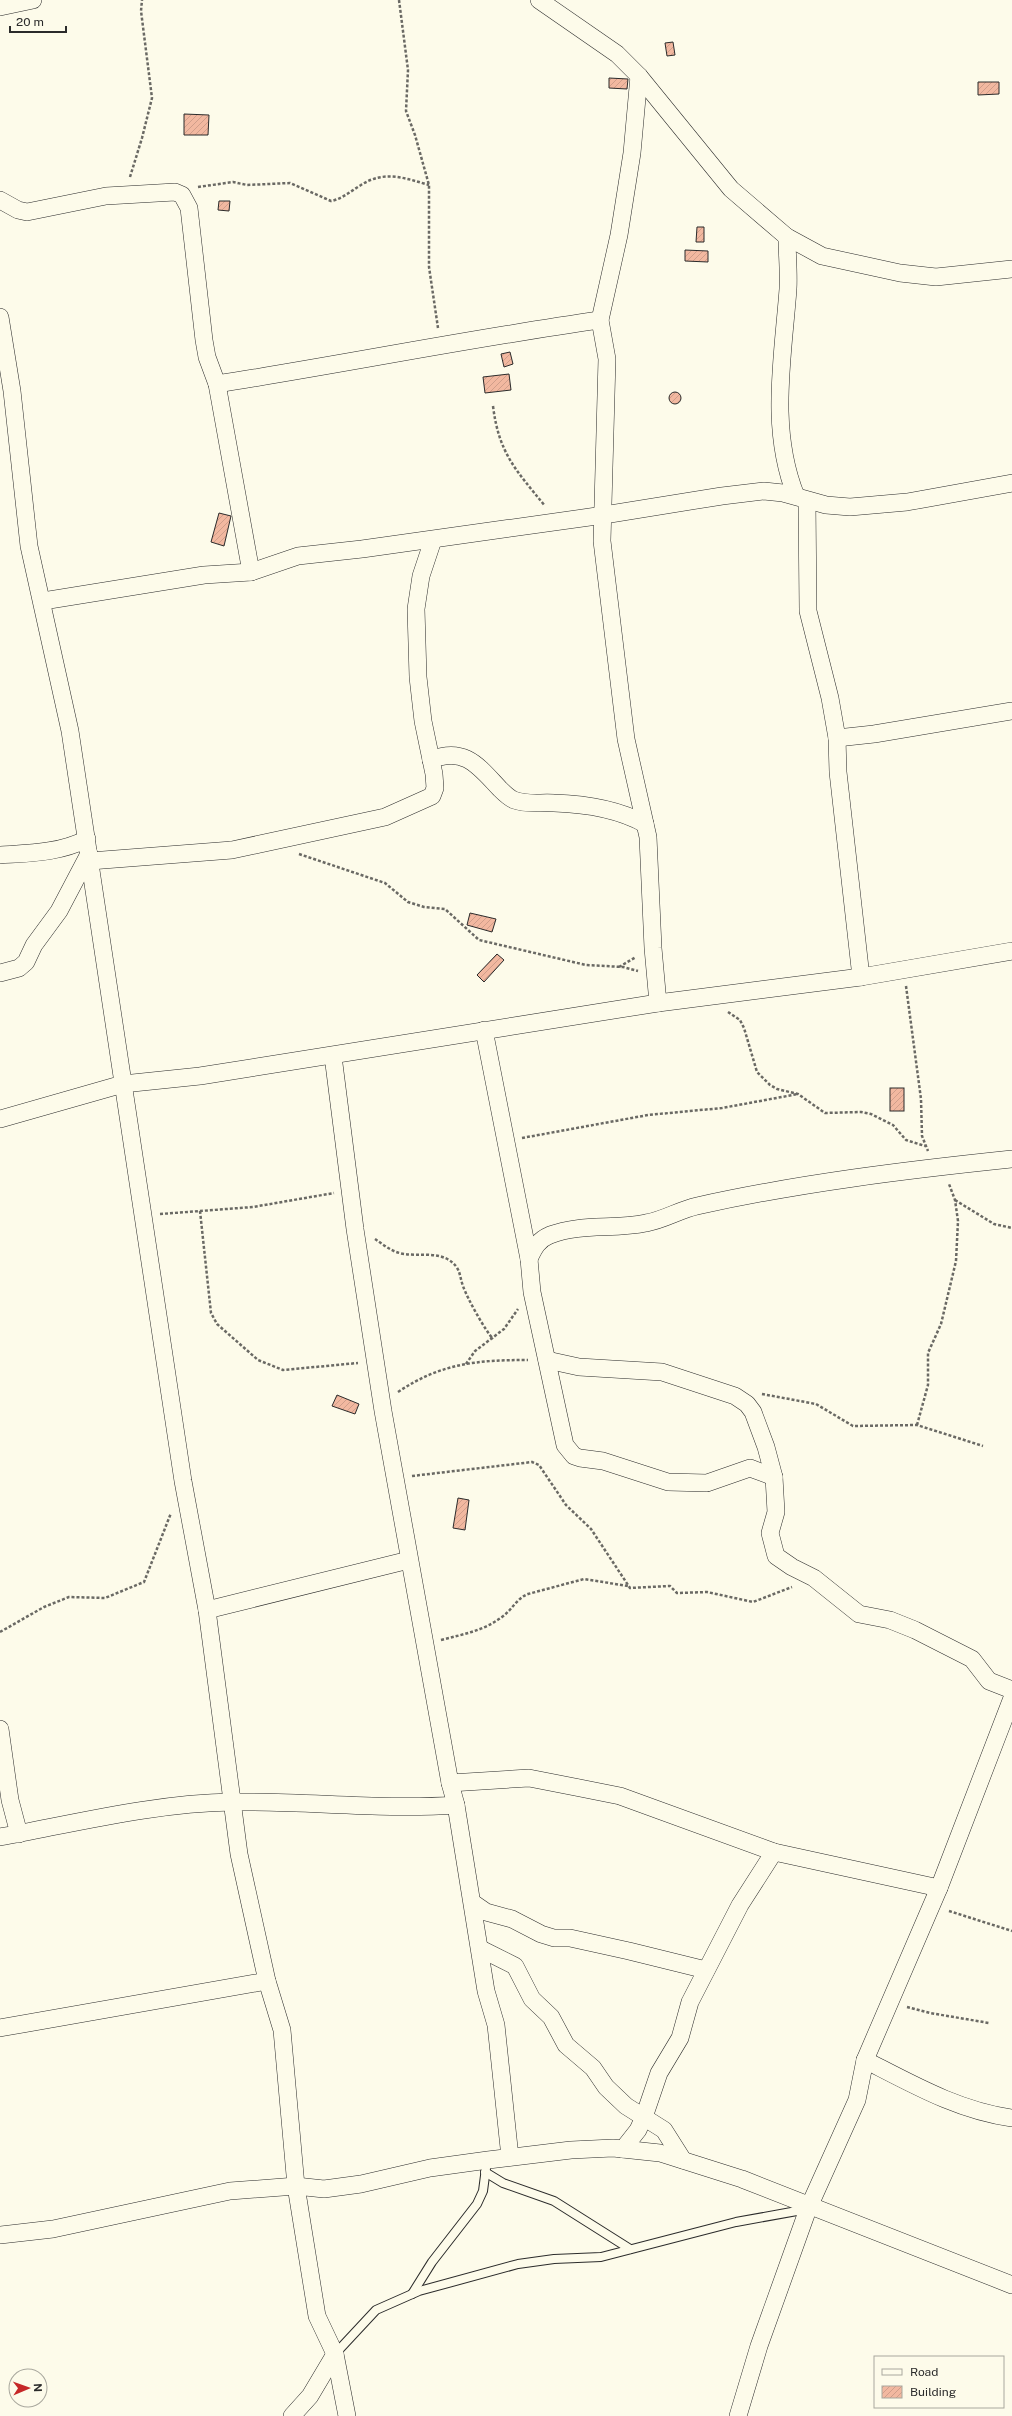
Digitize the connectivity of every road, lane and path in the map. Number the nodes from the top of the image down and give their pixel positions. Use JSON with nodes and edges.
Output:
{"nodes":[{"id":1,"x":33,"y":0,"type":"edge"},
{"id":2,"x":142,"y":0,"type":"edge"},
{"id":3,"x":399,"y":0,"type":"edge"},
{"id":4,"x":539,"y":0,"type":"edge"},
{"id":5,"x":0,"y":7,"type":"edge"},
{"id":6,"x":639,"y":76,"type":"junction"},
{"id":7,"x":429,"y":185,"type":"junction"},
{"id":8,"x":175,"y":192,"type":"junction"},
{"id":9,"x":124,"y":195,"type":"junction"},
{"id":10,"x":0,"y":200,"type":"edge"},
{"id":11,"x":787,"y":237,"type":"junction"},
{"id":12,"x":1012,"y":269,"type":"edge"},
{"id":13,"x":0,"y":317,"type":"edge"},
{"id":14,"x":600,"y":320,"type":"junction"},
{"id":15,"x":440,"y":344,"type":"junction"},
{"id":16,"x":217,"y":384,"type":"junction"},
{"id":17,"x":493,"y":406,"type":"dead end"},
{"id":18,"x":786,"y":462,"type":"junction"},
{"id":19,"x":1012,"y":483,"type":"edge"},
{"id":20,"x":764,"y":491,"type":"junction"},
{"id":21,"x":801,"y":498,"type":"junction"},
{"id":22,"x":604,"y":516,"type":"junction"},
{"id":23,"x":564,"y":520,"type":"junction"},
{"id":24,"x":433,"y":540,"type":"junction"},
{"id":25,"x":251,"y":572,"type":"junction"},
{"id":26,"x":43,"y":601,"type":"junction"},
{"id":27,"x":1012,"y":711,"type":"edge"},
{"id":28,"x":837,"y":738,"type":"junction"},
{"id":29,"x":431,"y":760,"type":"junction"},
{"id":30,"x":645,"y":824,"type":"junction"},
{"id":31,"x":89,"y":851,"type":"junction"},
{"id":32,"x":293,"y":852,"type":"dead end"},
{"id":33,"x":0,"y":855,"type":"edge"},
{"id":34,"x":1012,"y":951,"type":"edge"},
{"id":35,"x":904,"y":970,"type":"junction"},
{"id":36,"x":0,"y":973,"type":"edge"},
{"id":37,"x":861,"y":977,"type":"junction"},
{"id":38,"x":656,"y":982,"type":"junction"},
{"id":39,"x":699,"y":998,"type":"junction"},
{"id":40,"x":658,"y":1003,"type":"junction"},
{"id":41,"x":484,"y":1030,"type":"junction"},
{"id":42,"x":333,"y":1056,"type":"junction"},
{"id":43,"x":123,"y":1084,"type":"junction"},
{"id":44,"x":798,"y":1094,"type":"junction"},
{"id":45,"x":0,"y":1119,"type":"edge"},
{"id":46,"x":506,"y":1141,"type":"junction"},
{"id":47,"x":925,"y":1146,"type":"junction"},
{"id":48,"x":1012,"y":1159,"type":"edge"},
{"id":49,"x":940,"y":1166,"type":"junction"},
{"id":50,"x":350,"y":1190,"type":"junction"},
{"id":51,"x":955,"y":1200,"type":"junction"},
{"id":52,"x":200,"y":1211,"type":"junction"},
{"id":53,"x":144,"y":1215,"type":"junction"},
{"id":54,"x":1012,"y":1228,"type":"edge"},
{"id":55,"x":355,"y":1229,"type":"junction"},
{"id":56,"x":529,"y":1259,"type":"junction"},
{"id":57,"x":532,"y":1289,"type":"junction"},
{"id":58,"x":493,"y":1339,"type":"junction"},
{"id":59,"x":547,"y":1360,"type":"junction"},
{"id":60,"x":375,"y":1361,"type":"junction"},
{"id":61,"x":466,"y":1364,"type":"junction"},
{"id":62,"x":735,"y":1396,"type":"junction"},
{"id":63,"x":383,"y":1411,"type":"junction"},
{"id":64,"x":917,"y":1425,"type":"junction"},
{"id":65,"x":983,"y":1446,"type":"dead end"},
{"id":66,"x":774,"y":1477,"type":"junction"},
{"id":67,"x":395,"y":1478,"type":"junction"},
{"id":68,"x":172,"y":1510,"type":"dead end"},
{"id":69,"x":409,"y":1560,"type":"junction"},
{"id":70,"x":814,"y":1578,"type":"junction"},
{"id":71,"x":628,"y":1586,"type":"junction"},
{"id":72,"x":207,"y":1610,"type":"junction"},
{"id":73,"x":0,"y":1632,"type":"edge"},
{"id":74,"x":425,"y":1644,"type":"junction"},
{"id":75,"x":1012,"y":1690,"type":"edge"},
{"id":76,"x":1012,"y":1698,"type":"edge"},
{"id":77,"x":0,"y":1729,"type":"edge"},
{"id":78,"x":450,"y":1783,"type":"junction"},
{"id":79,"x":232,"y":1802,"type":"junction"},
{"id":80,"x":456,"y":1805,"type":"junction"},
{"id":81,"x":19,"y":1834,"type":"junction"},
{"id":82,"x":0,"y":1837,"type":"edge"},
{"id":83,"x":774,"y":1852,"type":"junction"},
{"id":84,"x":939,"y":1888,"type":"junction"},
{"id":85,"x":473,"y":1903,"type":"junction"},
{"id":86,"x":931,"y":1905,"type":"junction"},
{"id":87,"x":1012,"y":1931,"type":"edge"},
{"id":88,"x":481,"y":1949,"type":"junction"},
{"id":89,"x":706,"y":1970,"type":"junction"},
{"id":90,"x":267,"y":1981,"type":"junction"},
{"id":91,"x":893,"y":1998,"type":"junction"},
{"id":92,"x":990,"y":2023,"type":"dead end"},
{"id":93,"x":0,"y":2028,"type":"edge"},
{"id":94,"x":865,"y":2060,"type":"junction"},
{"id":95,"x":644,"y":2118,"type":"junction"},
{"id":96,"x":1012,"y":2118,"type":"edge"},
{"id":97,"x":623,"y":2149,"type":"junction"},
{"id":98,"x":510,"y":2157,"type":"junction"},
{"id":99,"x":682,"y":2160,"type":"junction"},
{"id":100,"x":487,"y":2166,"type":"junction"},
{"id":101,"x":296,"y":2186,"type":"junction"},
{"id":102,"x":809,"y":2207,"type":"junction"},
{"id":103,"x":0,"y":2235,"type":"edge"},
{"id":104,"x":630,"y":2249,"type":"junction"},
{"id":105,"x":1012,"y":2285,"type":"edge"},
{"id":106,"x":412,"y":2294,"type":"junction"},
{"id":107,"x":334,"y":2354,"type":"junction"},
{"id":108,"x":292,"y":2416,"type":"edge"},
{"id":109,"x":347,"y":2416,"type":"edge"},
{"id":110,"x":738,"y":2416,"type":"edge"}],
"edges":[{"from":1,"to":5,"type":"street"},
{"from":2,"to":9,"type":"path"},
{"from":3,"to":7,"type":"path"},
{"from":4,"to":6,"type":"street"},
{"from":6,"to":11,"type":"street"},
{"from":6,"to":14,"type":"street"},
{"from":7,"to":8,"type":"path"},
{"from":7,"to":15,"type":"path"},
{"from":8,"to":9,"type":"street"},
{"from":8,"to":16,"type":"street"},
{"from":9,"to":10,"type":"street"},
{"from":11,"to":12,"type":"street"},
{"from":11,"to":18,"type":"street"},
{"from":13,"to":26,"type":"street"},
{"from":14,"to":15,"type":"street"},
{"from":14,"to":22,"type":"street"},
{"from":15,"to":16,"type":"street"},
{"from":16,"to":25,"type":"street"},
{"from":17,"to":23,"type":"path"},
{"from":18,"to":20,"type":"street"},
{"from":18,"to":21,"type":"street"},
{"from":19,"to":21,"type":"street"},
{"from":20,"to":21,"type":"street"},
{"from":20,"to":22,"type":"street"},
{"from":21,"to":28,"type":"street"},
{"from":22,"to":23,"type":"street"},
{"from":22,"to":30,"type":"street"},
{"from":23,"to":24,"type":"street"},
{"from":24,"to":25,"type":"street"},
{"from":24,"to":29,"type":"street"},
{"from":25,"to":26,"type":"street"},
{"from":26,"to":31,"type":"street"},
{"from":27,"to":28,"type":"street"},
{"from":28,"to":37,"type":"street"},
{"from":29,"to":30,"type":"street"},
{"from":29,"to":31,"type":"street"},
{"from":30,"to":38,"type":"street"},
{"from":31,"to":33,"type":"street"},
{"from":31,"to":36,"type":"street"},
{"from":31,"to":43,"type":"street"},
{"from":32,"to":38,"type":"path"},
{"from":34,"to":35,"type":"street"},
{"from":35,"to":37,"type":"street"},
{"from":35,"to":47,"type":"path"},
{"from":37,"to":39,"type":"street"},
{"from":38,"to":40,"type":"street"},
{"from":39,"to":40,"type":"street"},
{"from":39,"to":44,"type":"path"},
{"from":40,"to":41,"type":"street"},
{"from":41,"to":42,"type":"street"},
{"from":41,"to":46,"type":"street"},
{"from":42,"to":43,"type":"street"},
{"from":42,"to":50,"type":"street"},
{"from":43,"to":45,"type":"street"},
{"from":43,"to":53,"type":"street"},
{"from":44,"to":46,"type":"path"},
{"from":44,"to":47,"type":"path"},
{"from":46,"to":56,"type":"street"},
{"from":47,"to":49,"type":"path"},
{"from":48,"to":49,"type":"street"},
{"from":49,"to":51,"type":"path"},
{"from":49,"to":56,"type":"street"},
{"from":50,"to":52,"type":"path"},
{"from":50,"to":55,"type":"street"},
{"from":51,"to":54,"type":"path"},
{"from":51,"to":64,"type":"path"},
{"from":52,"to":53,"type":"path"},
{"from":52,"to":60,"type":"path"},
{"from":53,"to":72,"type":"street"},
{"from":55,"to":58,"type":"path"},
{"from":55,"to":60,"type":"street"},
{"from":56,"to":57,"type":"street"},
{"from":57,"to":58,"type":"path"},
{"from":57,"to":59,"type":"street"},
{"from":58,"to":61,"type":"path"},
{"from":59,"to":61,"type":"path"},
{"from":59,"to":62,"type":"street"},
{"from":59,"to":66,"type":"street"},
{"from":60,"to":63,"type":"street"},
{"from":61,"to":63,"type":"path"},
{"from":62,"to":64,"type":"path"},
{"from":62,"to":66,"type":"street"},
{"from":63,"to":67,"type":"street"},
{"from":64,"to":65,"type":"path"},
{"from":66,"to":70,"type":"street"},
{"from":67,"to":69,"type":"street"},
{"from":67,"to":71,"type":"path"},
{"from":68,"to":73,"type":"path"},
{"from":69,"to":72,"type":"street"},
{"from":69,"to":74,"type":"street"},
{"from":70,"to":71,"type":"path"},
{"from":70,"to":75,"type":"street"},
{"from":71,"to":74,"type":"path"},
{"from":72,"to":79,"type":"street"},
{"from":74,"to":78,"type":"street"},
{"from":76,"to":84,"type":"street"},
{"from":77,"to":81,"type":"street"},
{"from":78,"to":80,"type":"street"},
{"from":78,"to":83,"type":"street"},
{"from":79,"to":80,"type":"street"},
{"from":79,"to":81,"type":"street"},
{"from":79,"to":90,"type":"street"},
{"from":80,"to":85,"type":"street"},
{"from":81,"to":82,"type":"street"},
{"from":83,"to":84,"type":"street"},
{"from":83,"to":89,"type":"street"},
{"from":84,"to":86,"type":"street"},
{"from":85,"to":88,"type":"street"},
{"from":85,"to":89,"type":"street"},
{"from":86,"to":87,"type":"path"},
{"from":86,"to":91,"type":"street"},
{"from":88,"to":95,"type":"street"},
{"from":88,"to":98,"type":"street"},
{"from":89,"to":95,"type":"street"},
{"from":90,"to":93,"type":"street"},
{"from":90,"to":101,"type":"street"},
{"from":91,"to":92,"type":"path"},
{"from":91,"to":94,"type":"street"},
{"from":94,"to":96,"type":"street"},
{"from":94,"to":102,"type":"street"},
{"from":95,"to":97,"type":"street"},
{"from":95,"to":99,"type":"street"},
{"from":97,"to":98,"type":"street"},
{"from":97,"to":99,"type":"street"},
{"from":98,"to":100,"type":"street"},
{"from":99,"to":102,"type":"street"},
{"from":100,"to":101,"type":"street"},
{"from":100,"to":104,"type":"lane"},
{"from":100,"to":106,"type":"lane"},
{"from":101,"to":103,"type":"street"},
{"from":101,"to":107,"type":"street"},
{"from":102,"to":104,"type":"lane"},
{"from":102,"to":105,"type":"street"},
{"from":102,"to":110,"type":"street"},
{"from":104,"to":106,"type":"lane"},
{"from":106,"to":107,"type":"lane"},
{"from":107,"to":108,"type":"street"},
{"from":107,"to":109,"type":"street"}]}
